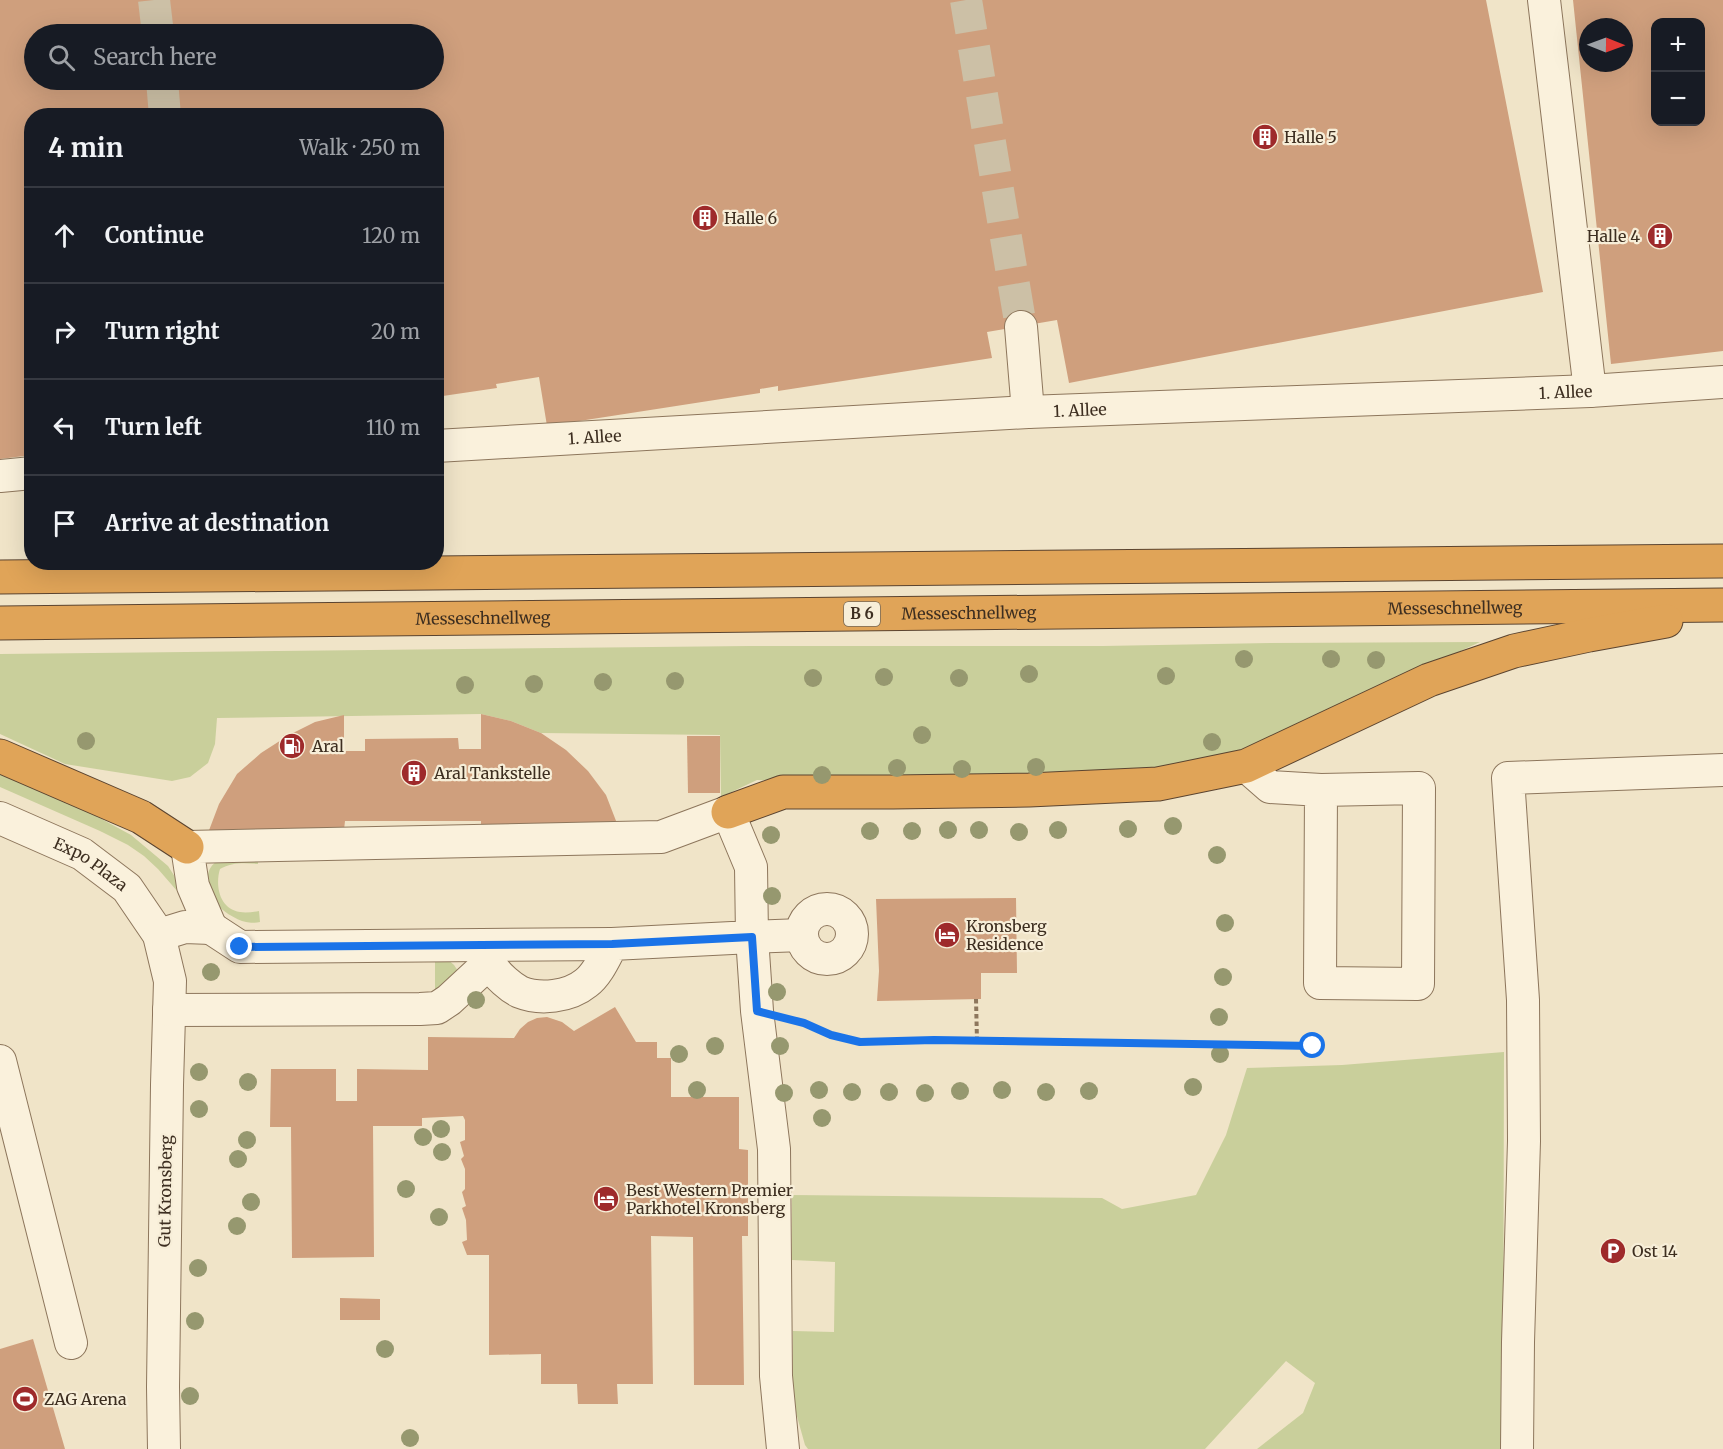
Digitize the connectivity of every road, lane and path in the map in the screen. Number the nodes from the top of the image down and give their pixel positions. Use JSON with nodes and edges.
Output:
{"nodes":[{"id":1,"x":1544,"y":0,"type":"edge"},
{"id":2,"x":1021,"y":327,"type":"tunnel mouth"},
{"id":3,"x":1723,"y":382,"type":"edge"},
{"id":4,"x":1590,"y":391,"type":"junction"},
{"id":5,"x":1028,"y":412,"type":"junction"},
{"id":6,"x":444,"y":446,"type":"edge"},
{"id":7,"x":24,"y":474,"type":"edge"},
{"id":8,"x":0,"y":476,"type":"edge"},
{"id":9,"x":1723,"y":561,"type":"edge"},
{"id":10,"x":0,"y":577,"type":"edge"},
{"id":11,"x":1723,"y":605,"type":"edge"},
{"id":12,"x":1723,"y":611,"type":"edge"},
{"id":13,"x":0,"y":623,"type":"edge"},
{"id":14,"x":0,"y":756,"type":"edge"},
{"id":15,"x":1246,"y":766,"type":"junction"},
{"id":16,"x":1723,"y":770,"type":"edge"},
{"id":17,"x":1321,"y":790,"type":"junction"},
{"id":18,"x":728,"y":812,"type":"junction"},
{"id":19,"x":0,"y":818,"type":"edge"},
{"id":20,"x":187,"y":847,"type":"junction"},
{"id":21,"x":211,"y":928,"type":"junction"},
{"id":22,"x":159,"y":935,"type":"junction"},
{"id":23,"x":802,"y":935,"type":"dead end"},
{"id":24,"x":752,"y":937,"type":"junction"},
{"id":25,"x":612,"y":944,"type":"junction"},
{"id":26,"x":486,"y":954,"type":"junction"},
{"id":27,"x":976,"y":999,"type":"dead end"},
{"id":28,"x":169,"y":1010,"type":"junction"},
{"id":29,"x":757,"y":1011,"type":"junction"},
{"id":30,"x":977,"y":1041,"type":"junction"},
{"id":31,"x":1313,"y":1046,"type":"dead end"},
{"id":32,"x":0,"y":1061,"type":"edge"},
{"id":33,"x":71,"y":1343,"type":"dead end"},
{"id":34,"x":164,"y":1449,"type":"edge"},
{"id":35,"x":783,"y":1449,"type":"edge"},
{"id":36,"x":1517,"y":1449,"type":"edge"}],
"edges":[{"from":1,"to":4,"type":"street"},
{"from":2,"to":5,"type":"street"},
{"from":3,"to":4,"type":"street","name":"1. Allee"},
{"from":4,"to":5,"type":"street","name":"1. Allee"},
{"from":5,"to":6,"type":"street","name":"1. Allee"},
{"from":7,"to":8,"type":"street"},
{"from":9,"to":10,"type":"highway"},
{"from":11,"to":13,"type":"highway","name":"Messeschnellweg","number":"B 6"},
{"from":12,"to":15,"type":"highway"},
{"from":14,"to":20,"type":"highway"},
{"from":15,"to":17,"type":"street"},
{"from":15,"to":18,"type":"highway"},
{"from":16,"to":36,"type":"street"},
{"from":17,"to":17,"type":"street"},
{"from":18,"to":20,"type":"street"},
{"from":18,"to":24,"type":"street"},
{"from":19,"to":22,"type":"street","name":"Expo Plaza"},
{"from":20,"to":21,"type":"street"},
{"from":21,"to":22,"type":"street"},
{"from":21,"to":26,"type":"street"},
{"from":22,"to":28,"type":"street","name":"Gut Kronsberg"},
{"from":23,"to":24,"type":"street"},
{"from":24,"to":25,"type":"street"},
{"from":24,"to":29,"type":"street"},
{"from":25,"to":26,"type":"street"},
{"from":25,"to":26,"type":"street"},
{"from":26,"to":28,"type":"street"},
{"from":27,"to":30,"type":"path"},
{"from":28,"to":34,"type":"street","name":"Gut Kronsberg"},
{"from":29,"to":30,"type":"path"},
{"from":29,"to":35,"type":"street"},
{"from":30,"to":31,"type":"path"},
{"from":32,"to":33,"type":"street"}]}
